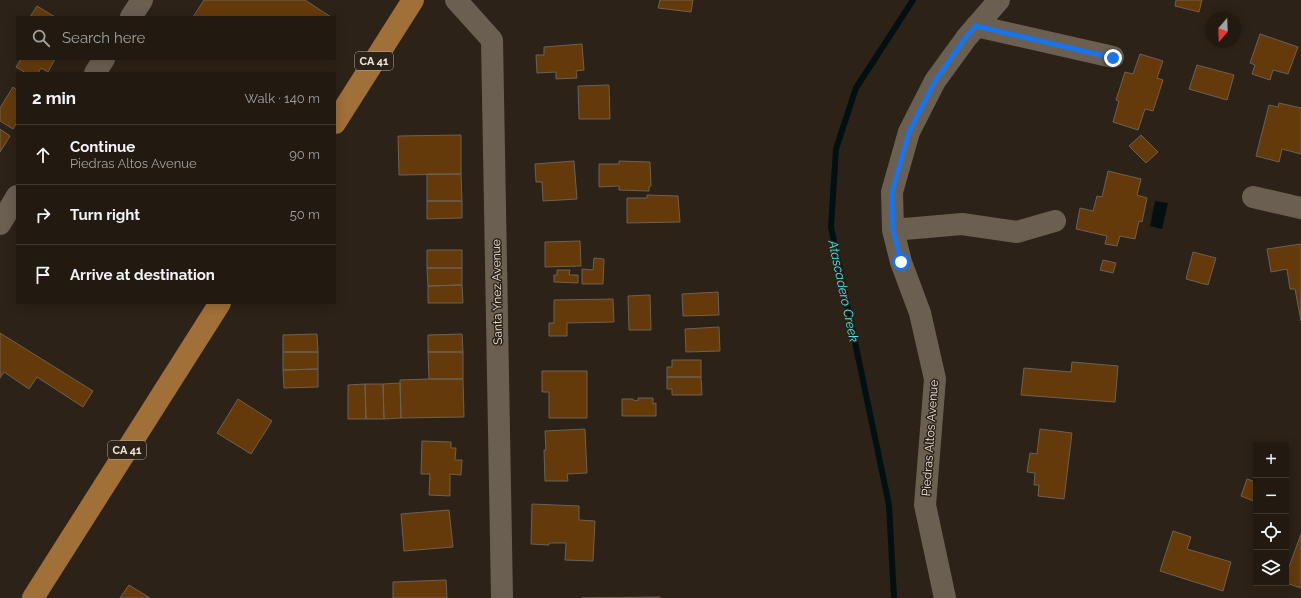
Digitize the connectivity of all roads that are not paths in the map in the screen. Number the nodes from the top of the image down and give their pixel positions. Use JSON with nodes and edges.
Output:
{"nodes":[{"id":1,"x":142,"y":0,"type":"edge"},
{"id":2,"x":413,"y":0,"type":"edge"},
{"id":3,"x":456,"y":0,"type":"edge"},
{"id":4,"x":999,"y":0,"type":"edge"},
{"id":5,"x":132,"y":16,"type":"edge"},
{"id":6,"x":976,"y":26,"type":"junction"},
{"id":7,"x":1113,"y":58,"type":"dead end"},
{"id":8,"x":103,"y":60,"type":"edge"},
{"id":9,"x":96,"y":72,"type":"edge"},
{"id":10,"x":336,"y":121,"type":"edge"},
{"id":11,"x":1253,"y":197,"type":"dead end"},
{"id":12,"x":16,"y":198,"type":"edge"},
{"id":13,"x":1301,"y":208,"type":"edge"},
{"id":14,"x":1055,"y":221,"type":"dead end"},
{"id":15,"x":0,"y":224,"type":"edge"},
{"id":16,"x":893,"y":230,"type":"junction"},
{"id":17,"x":219,"y":304,"type":"edge"},
{"id":18,"x":33,"y":598,"type":"edge"},
{"id":19,"x":502,"y":598,"type":"edge"},
{"id":20,"x":945,"y":598,"type":"edge"}],
"edges":[{"from":1,"to":5,"type":"street"},
{"from":2,"to":10,"type":"main road","name":"CA 41","number":"CA 41"},
{"from":3,"to":19,"type":"street","name":"Santa Ynez Avenue"},
{"from":4,"to":6,"type":"street","name":"Piedras Altos Avenue"},
{"from":6,"to":7,"type":"street"},
{"from":6,"to":16,"type":"street","name":"Piedras Altos Avenue"},
{"from":8,"to":9,"type":"street"},
{"from":11,"to":13,"type":"street"},
{"from":12,"to":15,"type":"street"},
{"from":14,"to":16,"type":"street"},
{"from":16,"to":20,"type":"street","name":"Piedras Altos Avenue"},
{"from":17,"to":18,"type":"main road","name":"CA 41","number":"CA 41"}]}
